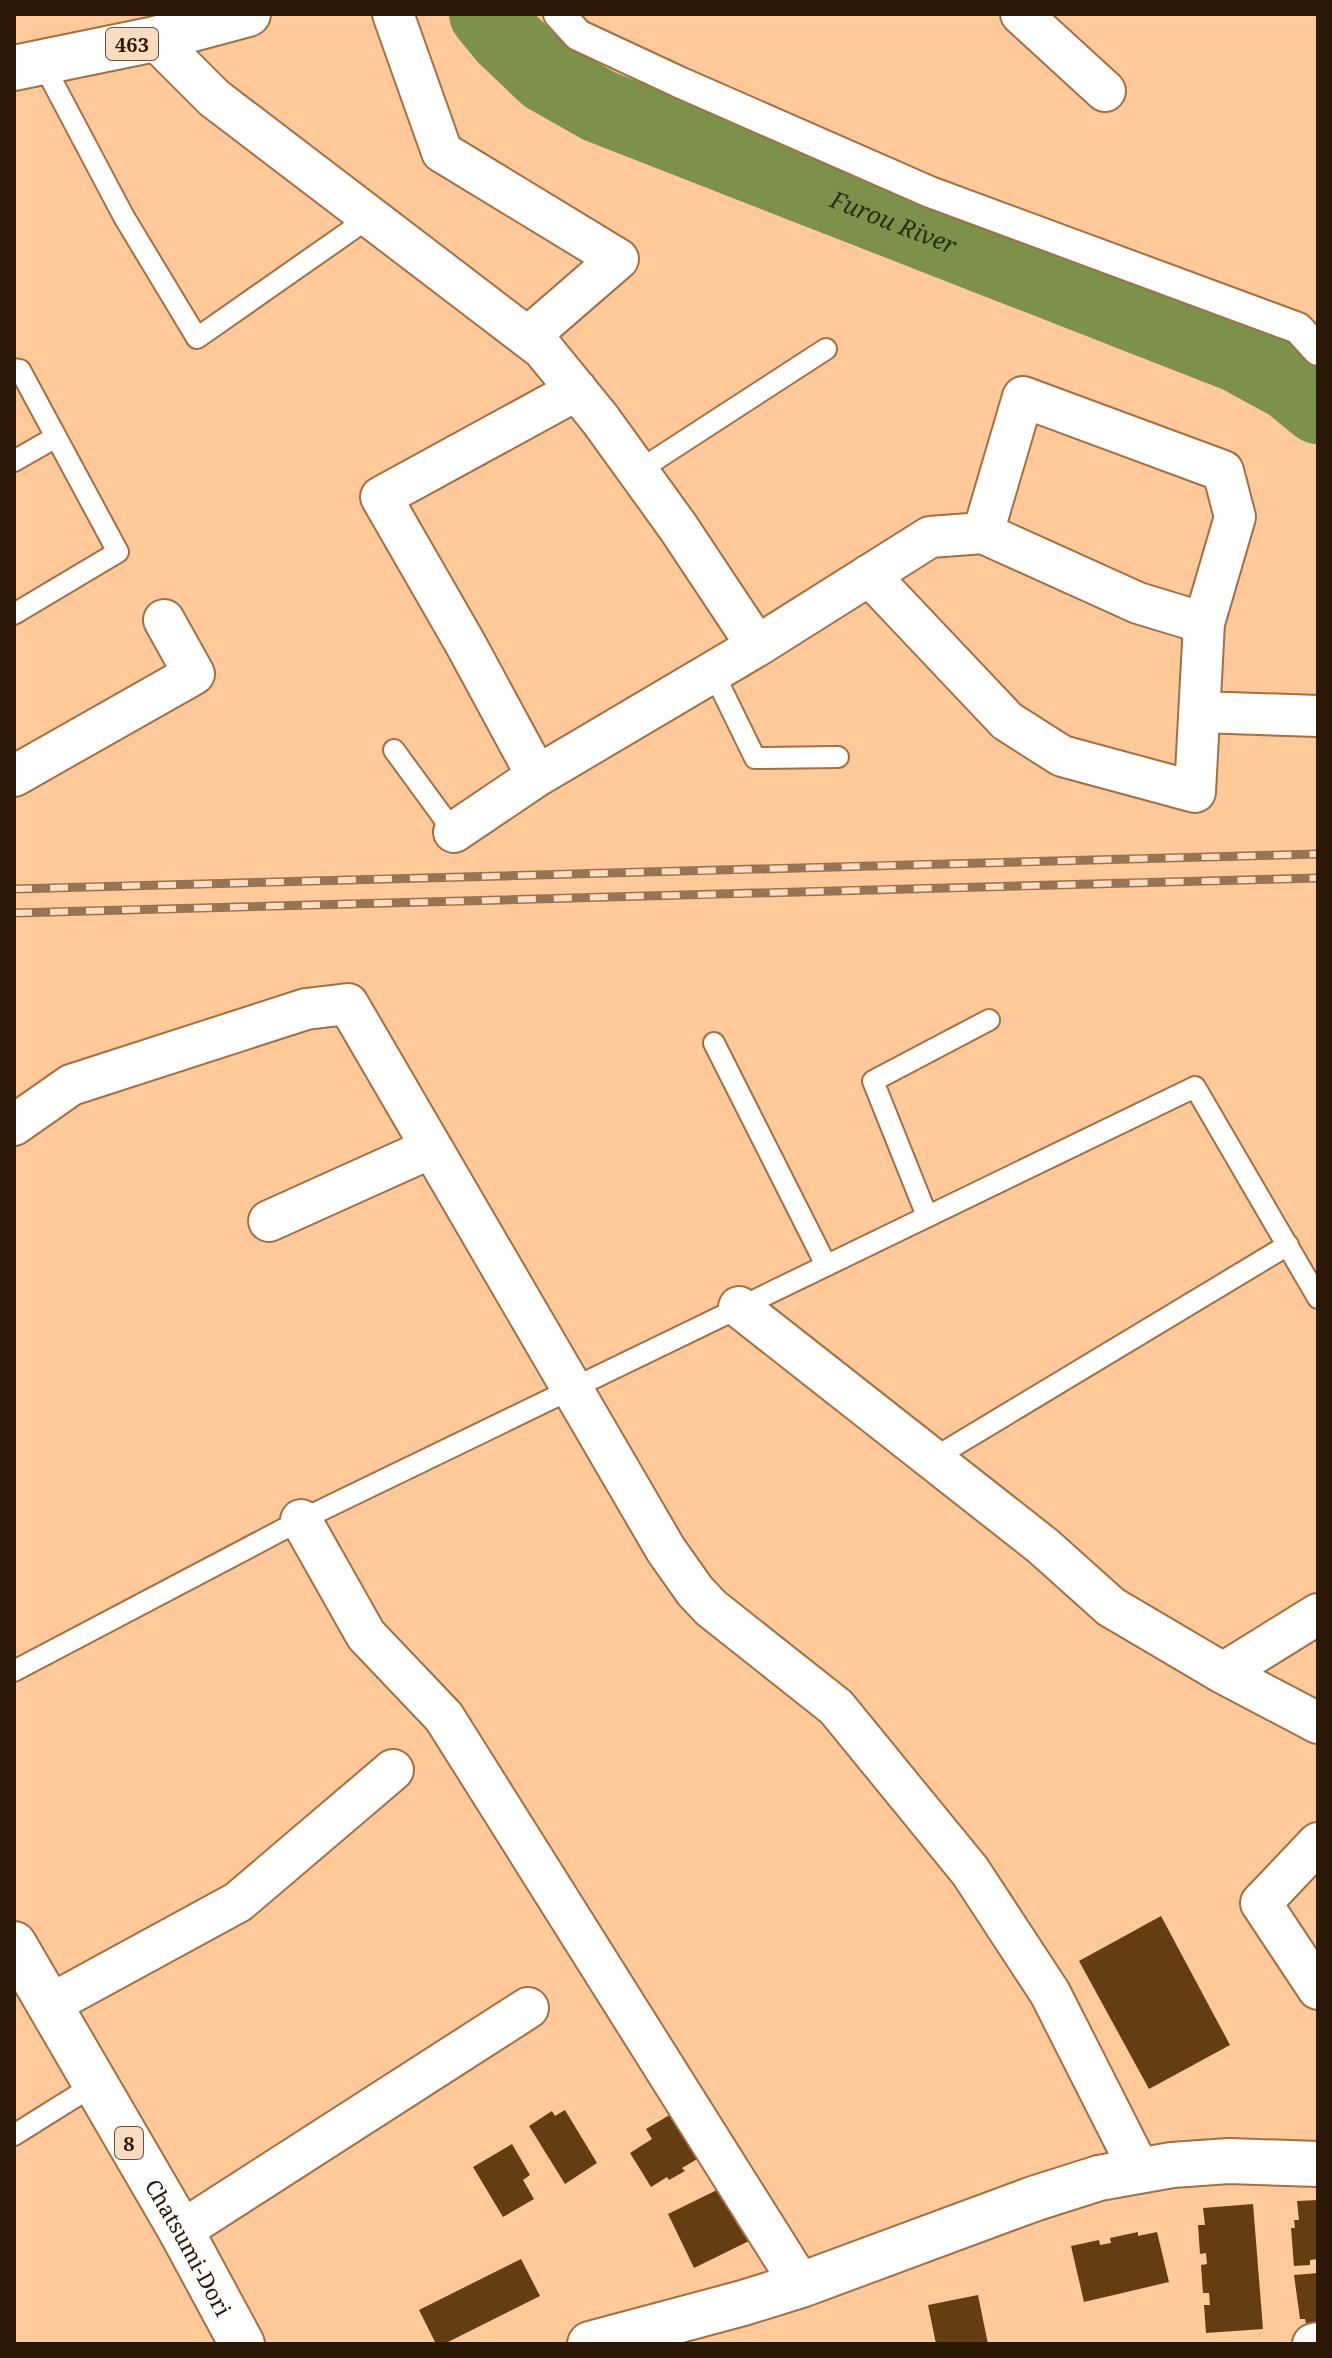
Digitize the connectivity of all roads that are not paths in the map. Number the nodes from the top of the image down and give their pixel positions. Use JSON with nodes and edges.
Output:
{"nodes":[{"id":1,"x":248,"y":14,"type":"edge"},
{"id":2,"x":393,"y":14,"type":"edge"},
{"id":3,"x":559,"y":14,"type":"edge"},
{"id":4,"x":1021,"y":14,"type":"edge"},
{"id":5,"x":155,"y":39,"type":"junction"},
{"id":6,"x":28,"y":65,"type":"edge"},
{"id":7,"x":1105,"y":91,"type":"dead end"},
{"id":8,"x":370,"y":217,"type":"junction"},
{"id":9,"x":528,"y":337,"type":"junction"},
{"id":10,"x":826,"y":349,"type":"dead end"},
{"id":11,"x":1318,"y":350,"type":"edge"},
{"id":12,"x":14,"y":369,"type":"edge"},
{"id":13,"x":577,"y":390,"type":"junction"},
{"id":14,"x":56,"y":437,"type":"junction"},
{"id":15,"x":14,"y":461,"type":"edge"},
{"id":16,"x":638,"y":471,"type":"junction"},
{"id":17,"x":983,"y":533,"type":"junction"},
{"id":18,"x":869,"y":575,"type":"junction"},
{"id":19,"x":14,"y":614,"type":"edge"},
{"id":20,"x":164,"y":620,"type":"dead end"},
{"id":21,"x":1204,"y":623,"type":"junction"},
{"id":22,"x":757,"y":646,"type":"junction"},
{"id":23,"x":713,"y":672,"type":"junction"},
{"id":24,"x":1200,"y":712,"type":"junction"},
{"id":25,"x":1318,"y":716,"type":"edge"},
{"id":26,"x":394,"y":750,"type":"dead end"},
{"id":27,"x":838,"y":757,"type":"dead end"},
{"id":28,"x":14,"y":776,"type":"edge"},
{"id":29,"x":537,"y":776,"type":"junction"},
{"id":30,"x":454,"y":832,"type":"joint"},
{"id":31,"x":989,"y":1020,"type":"dead end"},
{"id":32,"x":714,"y":1043,"type":"dead end"},
{"id":33,"x":14,"y":1125,"type":"edge"},
{"id":34,"x":431,"y":1148,"type":"junction"},
{"id":35,"x":927,"y":1216,"type":"junction"},
{"id":36,"x":269,"y":1221,"type":"dead end"},
{"id":37,"x":1288,"y":1245,"type":"junction"},
{"id":38,"x":826,"y":1265,"type":"junction"},
{"id":39,"x":1318,"y":1298,"type":"edge"},
{"id":40,"x":739,"y":1307,"type":"junction"},
{"id":41,"x":570,"y":1389,"type":"junction"},
{"id":42,"x":934,"y":1458,"type":"junction"},
{"id":43,"x":301,"y":1520,"type":"junction"},
{"id":44,"x":1318,"y":1614,"type":"edge"},
{"id":45,"x":14,"y":1671,"type":"edge"},
{"id":46,"x":1223,"y":1673,"type":"junction"},
{"id":47,"x":1318,"y":1723,"type":"edge"},
{"id":48,"x":393,"y":1770,"type":"dead end"},
{"id":49,"x":1318,"y":1843,"type":"edge"},
{"id":50,"x":14,"y":1944,"type":"edge"},
{"id":51,"x":1318,"y":1989,"type":"edge"},
{"id":52,"x":49,"y":2005,"type":"junction"},
{"id":53,"x":528,"y":2008,"type":"dead end"},
{"id":54,"x":94,"y":2085,"type":"junction"},
{"id":55,"x":14,"y":2135,"type":"edge"},
{"id":56,"x":1318,"y":2164,"type":"edge"},
{"id":57,"x":1140,"y":2171,"type":"junction"},
{"id":58,"x":181,"y":2231,"type":"junction"},
{"id":59,"x":801,"y":2285,"type":"junction"},
{"id":60,"x":242,"y":2344,"type":"edge"},
{"id":61,"x":590,"y":2344,"type":"edge"}],
"edges":[{"from":1,"to":5,"type":"main road","number":"463"},
{"from":2,"to":9,"type":"street"},
{"from":3,"to":11,"type":"street"},
{"from":4,"to":7,"type":"street"},
{"from":5,"to":6,"type":"main road","number":"463"},
{"from":5,"to":8,"type":"street"},
{"from":6,"to":8,"type":"lane"},
{"from":8,"to":9,"type":"street"},
{"from":9,"to":13,"type":"street"},
{"from":10,"to":16,"type":"lane"},
{"from":12,"to":14,"type":"lane"},
{"from":13,"to":16,"type":"street"},
{"from":13,"to":29,"type":"street"},
{"from":14,"to":15,"type":"lane"},
{"from":14,"to":19,"type":"lane"},
{"from":16,"to":22,"type":"street"},
{"from":17,"to":18,"type":"street"},
{"from":17,"to":21,"type":"street"},
{"from":17,"to":21,"type":"street"},
{"from":18,"to":22,"type":"street"},
{"from":18,"to":24,"type":"street"},
{"from":20,"to":28,"type":"street"},
{"from":21,"to":24,"type":"street"},
{"from":22,"to":23,"type":"street"},
{"from":23,"to":27,"type":"lane"},
{"from":23,"to":29,"type":"street"},
{"from":24,"to":25,"type":"street"},
{"from":26,"to":30,"type":"lane"},
{"from":29,"to":30,"type":"street"},
{"from":31,"to":35,"type":"lane"},
{"from":32,"to":38,"type":"lane"},
{"from":33,"to":34,"type":"street"},
{"from":34,"to":36,"type":"street"},
{"from":34,"to":41,"type":"street"},
{"from":35,"to":37,"type":"lane"},
{"from":35,"to":38,"type":"lane"},
{"from":37,"to":39,"type":"lane"},
{"from":37,"to":42,"type":"lane"},
{"from":38,"to":40,"type":"lane"},
{"from":40,"to":41,"type":"lane"},
{"from":40,"to":42,"type":"street"},
{"from":41,"to":43,"type":"lane"},
{"from":41,"to":57,"type":"street"},
{"from":42,"to":46,"type":"street"},
{"from":43,"to":45,"type":"lane"},
{"from":43,"to":59,"type":"street"},
{"from":44,"to":46,"type":"street"},
{"from":46,"to":47,"type":"street"},
{"from":48,"to":52,"type":"street"},
{"from":49,"to":51,"type":"street"},
{"from":50,"to":52,"type":"main road","name":"Chatsumi-Dori","number":"8"},
{"from":52,"to":54,"type":"main road","name":"Chatsumi-Dori","number":"8"},
{"from":53,"to":58,"type":"street"},
{"from":54,"to":55,"type":"lane"},
{"from":54,"to":58,"type":"main road","name":"Chatsumi-Dori","number":"8"},
{"from":56,"to":57,"type":"main road"},
{"from":57,"to":59,"type":"main road"},
{"from":58,"to":60,"type":"main road","name":"Chatsumi-Dori","number":"8"},
{"from":59,"to":61,"type":"main road"}]}
